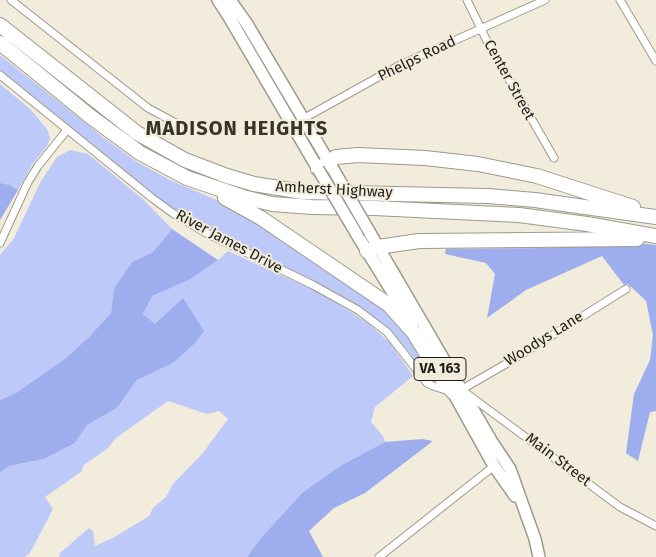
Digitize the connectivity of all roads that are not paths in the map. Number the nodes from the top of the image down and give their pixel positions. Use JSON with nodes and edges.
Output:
{"nodes":[{"id":1,"x":11,"y":0,"type":"edge"},
{"id":2,"x":218,"y":0,"type":"edge"},
{"id":3,"x":230,"y":0,"type":"edge"},
{"id":4,"x":467,"y":0,"type":"edge"},
{"id":5,"x":545,"y":0,"type":"edge"},
{"id":6,"x":620,"y":0,"type":"edge"},
{"id":7,"x":0,"y":25,"type":"edge"},
{"id":8,"x":481,"y":29,"type":"junction"},
{"id":9,"x":0,"y":43,"type":"edge"},
{"id":10,"x":656,"y":61,"type":"edge"},
{"id":11,"x":0,"y":76,"type":"edge"},
{"id":12,"x":304,"y":119,"type":"junction"},
{"id":13,"x":293,"y":125,"type":"junction"},
{"id":14,"x":67,"y":130,"type":"junction"},
{"id":15,"x":202,"y":130,"type":"dead end"},
{"id":16,"x":554,"y":158,"type":"dead end"},
{"id":17,"x":326,"y":167,"type":"junction"},
{"id":18,"x":187,"y":178,"type":"junction"},
{"id":19,"x":656,"y":215,"type":"edge"},
{"id":20,"x":656,"y":236,"type":"edge"},
{"id":21,"x":656,"y":241,"type":"edge"},
{"id":22,"x":0,"y":243,"type":"edge"},
{"id":23,"x":373,"y":249,"type":"junction"},
{"id":24,"x":626,"y":289,"type":"dead end"},
{"id":25,"x":458,"y":391,"type":"junction"},
{"id":26,"x":494,"y":466,"type":"junction"},
{"id":27,"x":522,"y":505,"type":"junction"},
{"id":28,"x":656,"y":526,"type":"edge"},
{"id":29,"x":379,"y":557,"type":"edge"},
{"id":30,"x":539,"y":557,"type":"edge"}],
"edges":[{"from":1,"to":15,"type":"street"},
{"from":2,"to":13,"type":"main road","number":"VA 163"},
{"from":3,"to":12,"type":"main road","number":"VA 163"},
{"from":4,"to":8,"type":"street","name":"Center Street"},
{"from":5,"to":8,"type":"street","name":"Phelps Road"},
{"from":6,"to":10,"type":"street"},
{"from":7,"to":19,"type":"highway","name":"Amherst Highway"},
{"from":8,"to":12,"type":"street","name":"Phelps Road"},
{"from":8,"to":16,"type":"street","name":"Center Street"},
{"from":9,"to":18,"type":"highway","name":"Amherst Highway"},
{"from":11,"to":14,"type":"street","name":"River James Drive"},
{"from":12,"to":13,"type":"street","name":"Phelps Road"},
{"from":12,"to":17,"type":"main road","number":"VA 163"},
{"from":13,"to":17,"type":"main road","number":"VA 163"},
{"from":14,"to":22,"type":"street"},
{"from":14,"to":25,"type":"street","name":"River James Drive"},
{"from":17,"to":19,"type":"highway"},
{"from":17,"to":23,"type":"main road","number":"VA 163","bridge":true},
{"from":17,"to":23,"type":"main road","number":"VA 163","bridge":true},
{"from":18,"to":20,"type":"highway","name":"Amherst Highway"},
{"from":18,"to":25,"type":"highway"},
{"from":21,"to":23,"type":"highway"},
{"from":23,"to":25,"type":"main road","number":"VA 163"},
{"from":24,"to":25,"type":"street","name":"Woodys Lane"},
{"from":25,"to":26,"type":"main road","number":"VA 163"},
{"from":25,"to":27,"type":"main road","number":"VA 163"},
{"from":25,"to":28,"type":"street","name":"Main Street"},
{"from":26,"to":27,"type":"main road","number":"VA 163"},
{"from":26,"to":29,"type":"street"},
{"from":27,"to":30,"type":"main road","number":"VA 163"}]}
